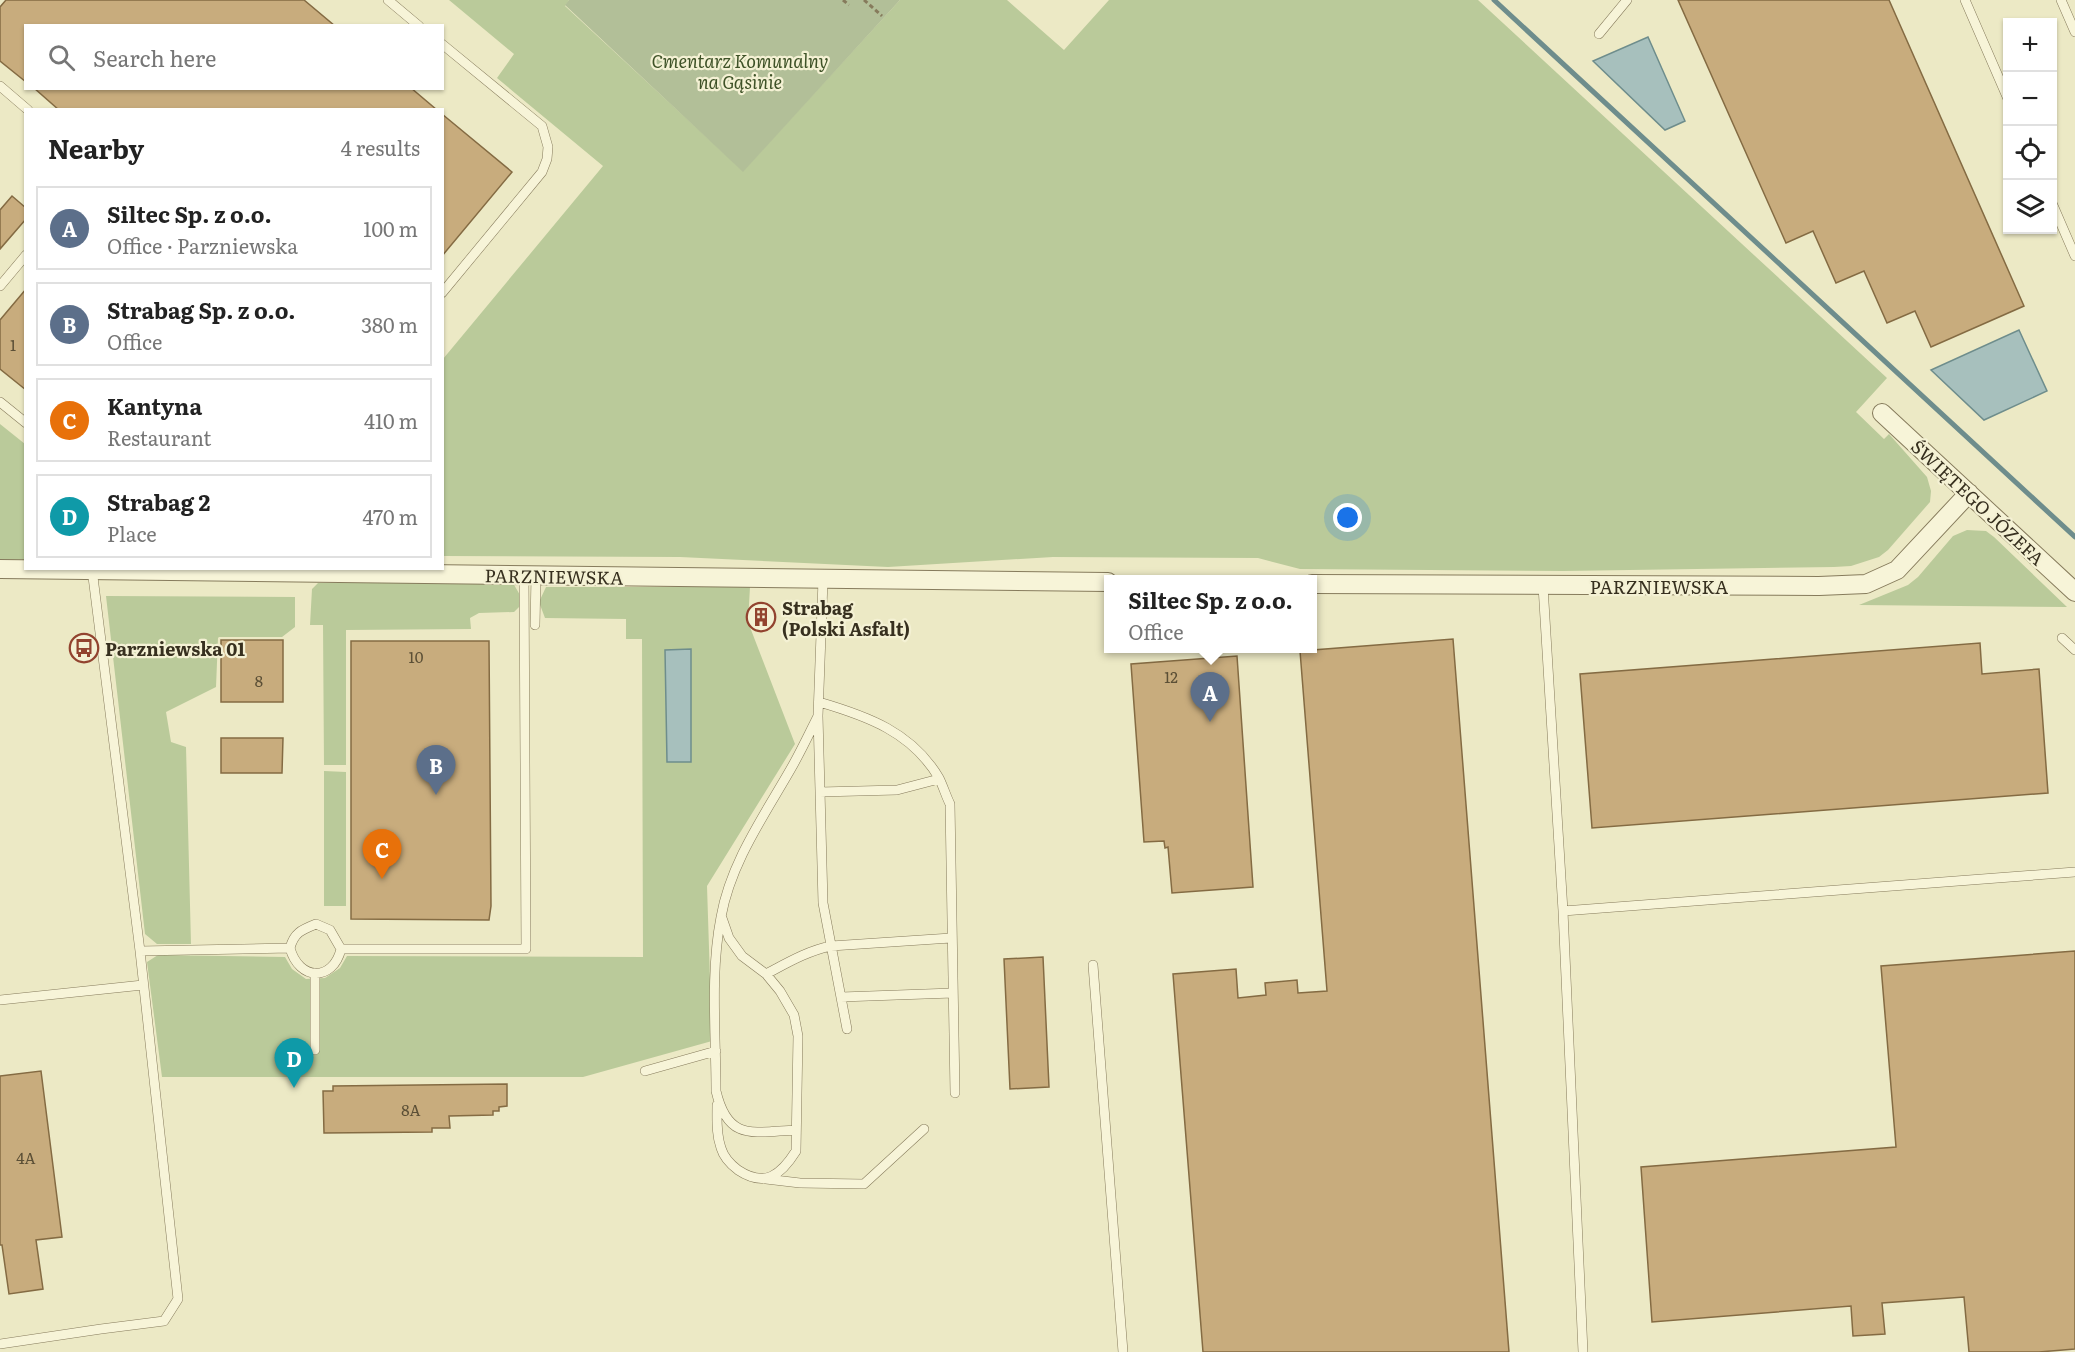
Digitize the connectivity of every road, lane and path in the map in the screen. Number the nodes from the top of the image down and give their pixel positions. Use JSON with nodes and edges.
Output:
{"nodes":[{"id":1,"x":388,"y":0,"type":"edge"},
{"id":2,"x":843,"y":0,"type":"edge"},
{"id":3,"x":864,"y":0,"type":"edge"},
{"id":4,"x":1627,"y":0,"type":"edge"},
{"id":5,"x":1965,"y":0,"type":"edge"},
{"id":6,"x":2061,"y":0,"type":"edge"},
{"id":7,"x":849,"y":5,"type":"dead end"},
{"id":8,"x":882,"y":16,"type":"dead end"},
{"id":9,"x":417,"y":24,"type":"edge"},
{"id":10,"x":2075,"y":32,"type":"edge"},
{"id":11,"x":1599,"y":34,"type":"dead end"},
{"id":12,"x":444,"y":46,"type":"edge"},
{"id":13,"x":0,"y":86,"type":"edge"},
{"id":14,"x":2003,"y":90,"type":"edge"},
{"id":15,"x":26,"y":108,"type":"edge"},
{"id":16,"x":2057,"y":215,"type":"edge"},
{"id":17,"x":2075,"y":256,"type":"edge"},
{"id":18,"x":24,"y":257,"type":"edge"},
{"id":19,"x":0,"y":286,"type":"edge"},
{"id":20,"x":444,"y":291,"type":"edge"},
{"id":21,"x":0,"y":402,"type":"edge"},
{"id":22,"x":1882,"y":412,"type":"dead end"},
{"id":23,"x":24,"y":421,"type":"edge"},
{"id":24,"x":1969,"y":493,"type":"junction"},
{"id":25,"x":0,"y":569,"type":"edge"},
{"id":26,"x":24,"y":569,"type":"edge"},
{"id":27,"x":92,"y":570,"type":"edge"},
{"id":28,"x":198,"y":570,"type":"edge"},
{"id":29,"x":530,"y":575,"type":"junction"},
{"id":30,"x":823,"y":580,"type":"junction"},
{"id":31,"x":1104,"y":582,"type":"edge"},
{"id":32,"x":1317,"y":584,"type":"edge"},
{"id":33,"x":1543,"y":586,"type":"junction"},
{"id":34,"x":2075,"y":592,"type":"edge"},
{"id":35,"x":535,"y":625,"type":"dead end"},
{"id":36,"x":2062,"y":638,"type":"dead end"},
{"id":37,"x":2075,"y":650,"type":"edge"},
{"id":38,"x":819,"y":702,"type":"junction"},
{"id":39,"x":818,"y":716,"type":"junction"},
{"id":40,"x":939,"y":779,"type":"junction"},
{"id":41,"x":820,"y":792,"type":"junction"},
{"id":42,"x":2075,"y":872,"type":"edge"},
{"id":43,"x":1563,"y":912,"type":"junction"},
{"id":44,"x":721,"y":915,"type":"junction"},
{"id":45,"x":951,"y":938,"type":"junction"},
{"id":46,"x":831,"y":946,"type":"junction"},
{"id":47,"x":290,"y":948,"type":"junction"},
{"id":48,"x":341,"y":949,"type":"junction"},
{"id":49,"x":140,"y":951,"type":"junction"},
{"id":50,"x":1092,"y":965,"type":"dead end"},
{"id":51,"x":315,"y":973,"type":"junction"},
{"id":52,"x":766,"y":974,"type":"junction"},
{"id":53,"x":143,"y":985,"type":"junction"},
{"id":54,"x":953,"y":993,"type":"junction"},
{"id":55,"x":841,"y":997,"type":"junction"},
{"id":56,"x":0,"y":1000,"type":"edge"},
{"id":57,"x":847,"y":1029,"type":"dead end"},
{"id":58,"x":315,"y":1050,"type":"dead end"},
{"id":59,"x":716,"y":1052,"type":"junction"},
{"id":60,"x":645,"y":1071,"type":"dead end"},
{"id":61,"x":717,"y":1091,"type":"junction"},
{"id":62,"x":955,"y":1093,"type":"dead end"},
{"id":63,"x":924,"y":1129,"type":"dead end"},
{"id":64,"x":796,"y":1130,"type":"junction"},
{"id":65,"x":766,"y":1179,"type":"junction"},
{"id":66,"x":0,"y":1344,"type":"edge"},
{"id":67,"x":1123,"y":1352,"type":"edge"},
{"id":68,"x":1583,"y":1352,"type":"edge"}],
"edges":[{"from":1,"to":9,"type":"lane"},
{"from":2,"to":7,"type":"path"},
{"from":3,"to":8,"type":"path"},
{"from":4,"to":11,"type":"lane"},
{"from":5,"to":14,"type":"lane"},
{"from":6,"to":10,"type":"lane"},
{"from":12,"to":20,"type":"lane"},
{"from":13,"to":15,"type":"lane"},
{"from":16,"to":17,"type":"lane"},
{"from":18,"to":19,"type":"lane"},
{"from":21,"to":23,"type":"lane"},
{"from":22,"to":24,"type":"street","name":"ŚWIĘTEGO JÓZEFA"},
{"from":24,"to":33,"type":"street","name":"PARZNIEWSKA"},
{"from":24,"to":34,"type":"street","name":"ŚWIĘTEGO JÓZEFA"},
{"from":25,"to":26,"type":"street","name":"PARZNIEWSKA"},
{"from":27,"to":49,"type":"lane"},
{"from":28,"to":29,"type":"street","name":"PARZNIEWSKA"},
{"from":29,"to":30,"type":"street","name":"PARZNIEWSKA"},
{"from":29,"to":35,"type":"lane"},
{"from":29,"to":48,"type":"lane"},
{"from":30,"to":31,"type":"street","name":"PARZNIEWSKA"},
{"from":30,"to":38,"type":"lane"},
{"from":32,"to":33,"type":"street","name":"PARZNIEWSKA"},
{"from":33,"to":43,"type":"lane"},
{"from":36,"to":37,"type":"lane"},
{"from":38,"to":39,"type":"lane"},
{"from":38,"to":40,"type":"lane"},
{"from":39,"to":41,"type":"lane"},
{"from":39,"to":44,"type":"lane"},
{"from":40,"to":41,"type":"lane"},
{"from":40,"to":45,"type":"lane"},
{"from":41,"to":46,"type":"lane"},
{"from":42,"to":43,"type":"lane"},
{"from":43,"to":68,"type":"lane"},
{"from":44,"to":52,"type":"lane"},
{"from":44,"to":59,"type":"lane"},
{"from":45,"to":46,"type":"lane"},
{"from":45,"to":54,"type":"lane"},
{"from":46,"to":52,"type":"lane"},
{"from":46,"to":55,"type":"lane"},
{"from":47,"to":48,"type":"lane"},
{"from":47,"to":49,"type":"lane"},
{"from":47,"to":51,"type":"lane"},
{"from":48,"to":51,"type":"lane"},
{"from":49,"to":53,"type":"lane"},
{"from":50,"to":67,"type":"lane"},
{"from":51,"to":58,"type":"lane"},
{"from":52,"to":64,"type":"lane"},
{"from":53,"to":56,"type":"lane"},
{"from":53,"to":66,"type":"lane"},
{"from":54,"to":55,"type":"lane"},
{"from":54,"to":62,"type":"lane"},
{"from":55,"to":57,"type":"lane"},
{"from":59,"to":60,"type":"lane"},
{"from":59,"to":61,"type":"lane"},
{"from":61,"to":64,"type":"lane"},
{"from":61,"to":65,"type":"lane"},
{"from":63,"to":65,"type":"lane"},
{"from":64,"to":65,"type":"lane"}]}
